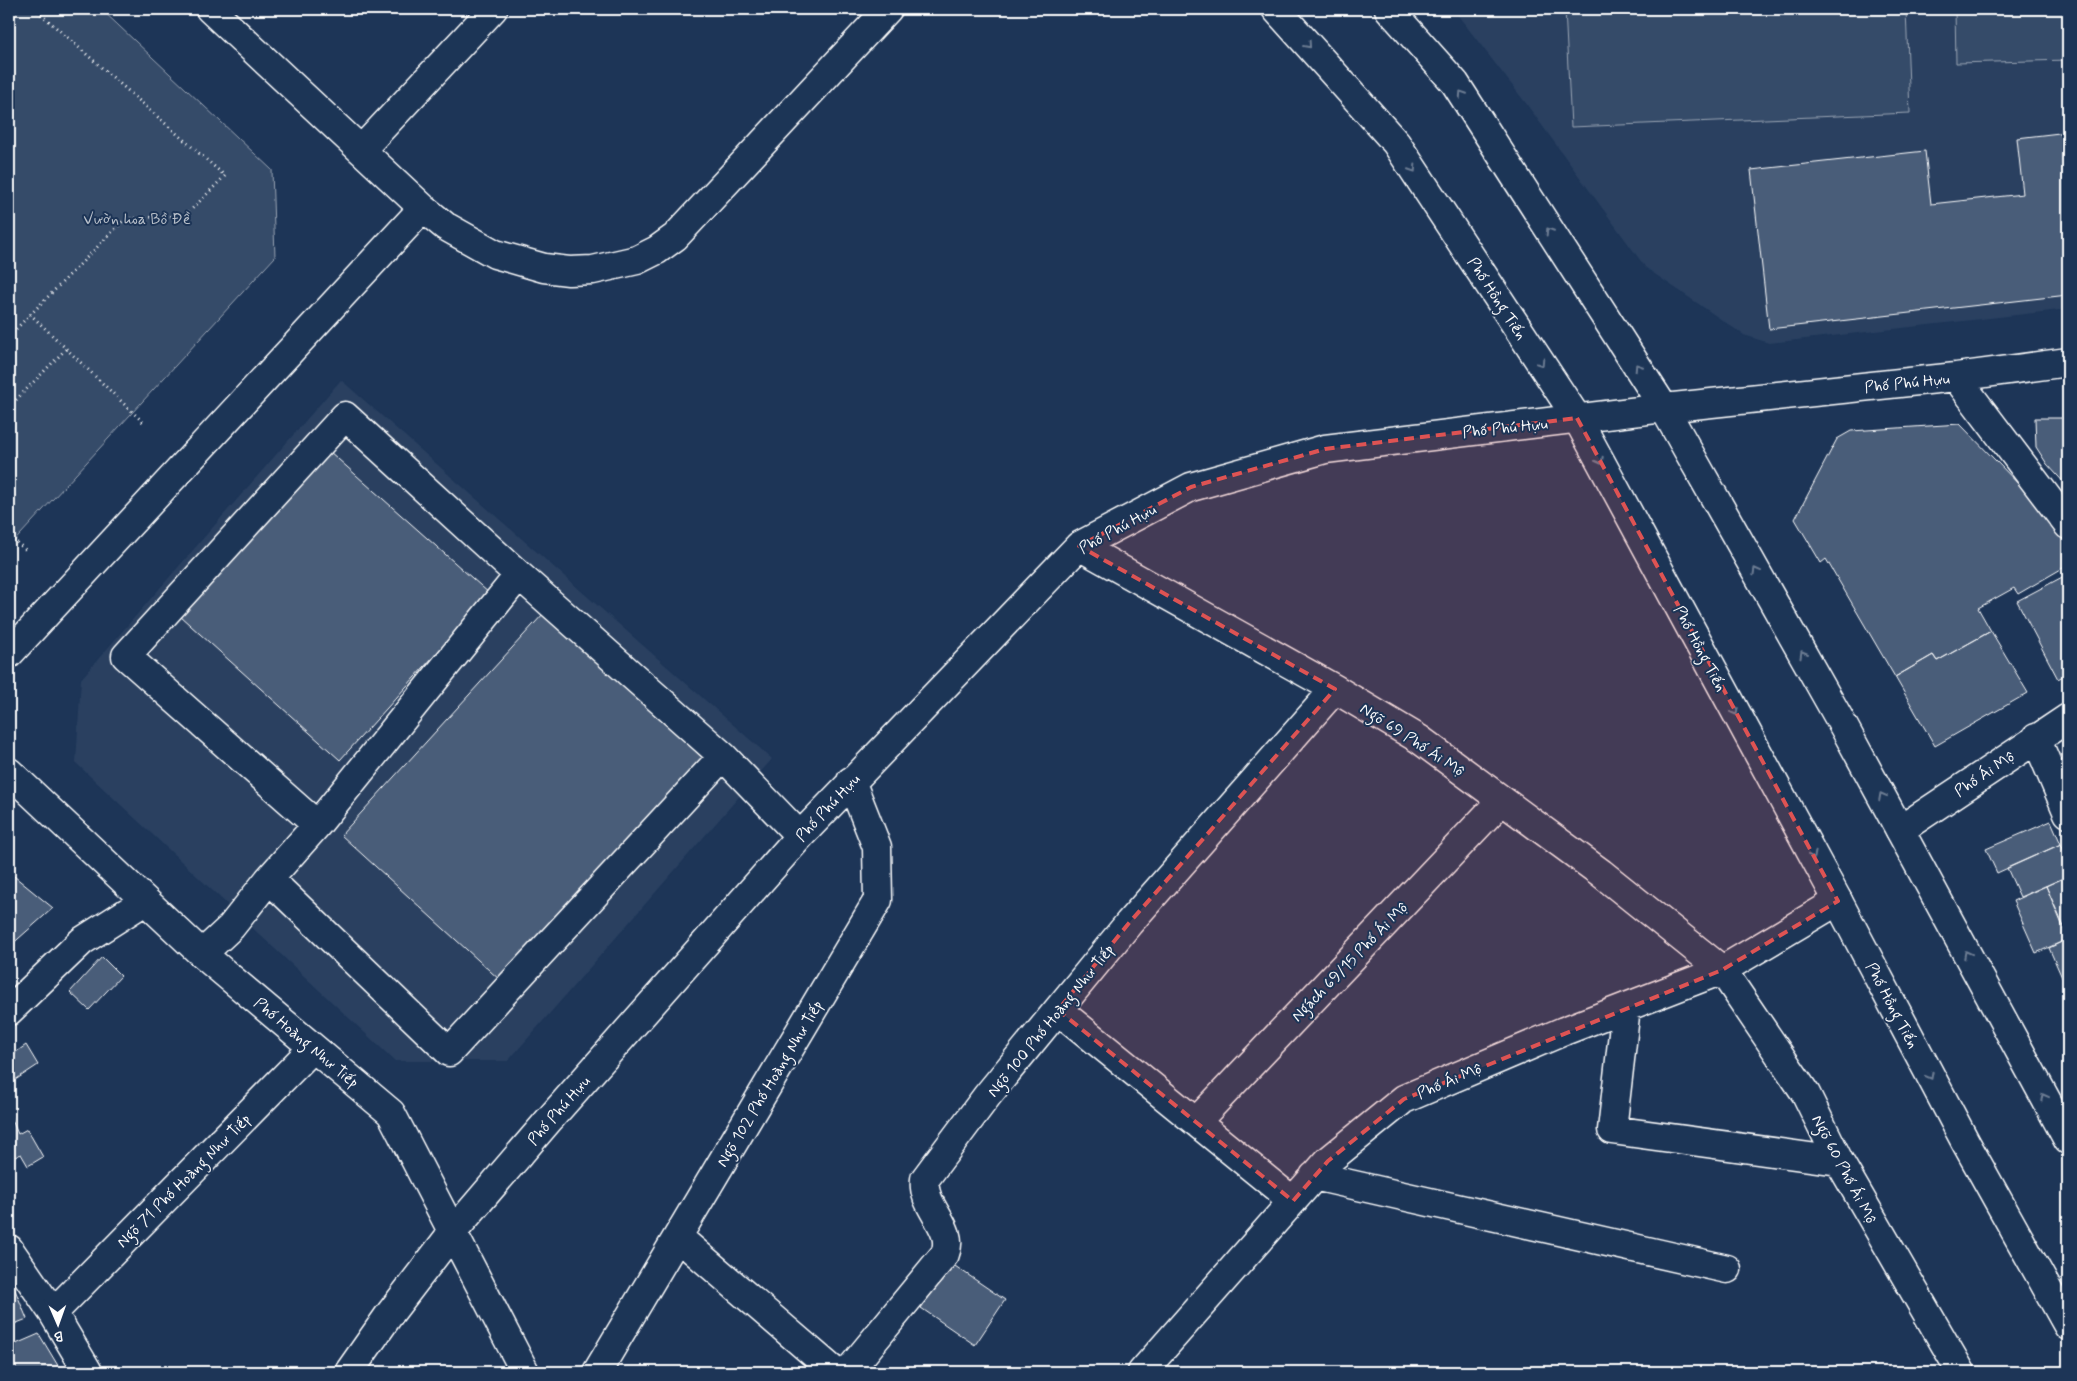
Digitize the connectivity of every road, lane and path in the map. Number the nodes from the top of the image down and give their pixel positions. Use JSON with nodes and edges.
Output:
{"nodes":[{"id":1,"x":35,"y":9,"type":"edge"},
{"id":2,"x":210,"y":9,"type":"edge"},
{"id":3,"x":493,"y":9,"type":"edge"},
{"id":4,"x":888,"y":9,"type":"edge"},
{"id":5,"x":1276,"y":9,"type":"edge"},
{"id":6,"x":1389,"y":9,"type":"edge"},
{"id":7,"x":361,"y":150,"type":"junction"},
{"id":8,"x":423,"y":208,"type":"junction"},
{"id":9,"x":30,"y":314,"type":"junction"},
{"id":10,"x":9,"y":336,"type":"edge"},
{"id":11,"x":66,"y":349,"type":"junction"},
{"id":12,"x":2068,"y":362,"type":"edge"},
{"id":13,"x":1956,"y":378,"type":"junction"},
{"id":14,"x":9,"y":407,"type":"edge"},
{"id":15,"x":1664,"y":408,"type":"junction"},
{"id":16,"x":1577,"y":418,"type":"junction"},
{"id":17,"x":145,"y":424,"type":"dead end"},
{"id":18,"x":2068,"y":525,"type":"edge"},
{"id":19,"x":9,"y":536,"type":"edge"},
{"id":20,"x":1079,"y":546,"type":"junction"},
{"id":21,"x":27,"y":551,"type":"dead end"},
{"id":22,"x":519,"y":575,"type":"junction"},
{"id":23,"x":9,"y":654,"type":"edge"},
{"id":24,"x":1336,"y":689,"type":"junction"},
{"id":25,"x":2068,"y":718,"type":"edge"},
{"id":26,"x":2036,"y":738,"type":"junction"},
{"id":27,"x":723,"y":756,"type":"junction"},
{"id":28,"x":9,"y":772,"type":"edge"},
{"id":29,"x":851,"y":781,"type":"junction"},
{"id":30,"x":1502,"y":800,"type":"junction"},
{"id":31,"x":2068,"y":813,"type":"edge"},
{"id":32,"x":317,"y":825,"type":"junction"},
{"id":33,"x":1900,"y":830,"type":"junction"},
{"id":34,"x":800,"y":836,"type":"junction"},
{"id":35,"x":269,"y":879,"type":"junction"},
{"id":36,"x":145,"y":901,"type":"junction"},
{"id":37,"x":1838,"y":901,"type":"junction"},
{"id":38,"x":202,"y":954,"type":"junction"},
{"id":39,"x":1722,"y":970,"type":"junction"},
{"id":40,"x":1626,"y":1007,"type":"junction"},
{"id":41,"x":1058,"y":1010,"type":"junction"},
{"id":42,"x":9,"y":1011,"type":"edge"},
{"id":43,"x":313,"y":1048,"type":"junction"},
{"id":44,"x":1196,"y":1122,"type":"junction"},
{"id":45,"x":2068,"y":1140,"type":"edge"},
{"id":46,"x":1839,"y":1161,"type":"junction"},
{"id":47,"x":1314,"y":1176,"type":"junction"},
{"id":48,"x":1293,"y":1200,"type":"junction"},
{"id":49,"x":452,"y":1233,"type":"junction"},
{"id":50,"x":678,"y":1237,"type":"junction"},
{"id":51,"x":9,"y":1249,"type":"edge"},
{"id":52,"x":1727,"y":1269,"type":"dead end"},
{"id":53,"x":53,"y":1313,"type":"junction"},
{"id":54,"x":2068,"y":1326,"type":"edge"},
{"id":55,"x":88,"y":1372,"type":"edge"},
{"id":56,"x":349,"y":1372,"type":"edge"},
{"id":57,"x":525,"y":1372,"type":"edge"},
{"id":58,"x":597,"y":1372,"type":"edge"},
{"id":59,"x":835,"y":1372,"type":"edge"},
{"id":60,"x":848,"y":1372,"type":"edge"},
{"id":61,"x":1142,"y":1372,"type":"edge"},
{"id":62,"x":1961,"y":1372,"type":"edge"}],
"edges":[{"from":1,"to":9,"type":"path"},
{"from":2,"to":7,"type":"street"},
{"from":3,"to":7,"type":"street"},
{"from":4,"to":8,"type":"street"},
{"from":5,"to":16,"type":"street","name":"Phố Hồng Tiến","one_way":true},
{"from":15,"to":6,"type":"street","one_way":true},
{"from":7,"to":8,"type":"street"},
{"from":8,"to":23,"type":"street"},
{"from":9,"to":10,"type":"path"},
{"from":9,"to":11,"type":"path"},
{"from":11,"to":14,"type":"path"},
{"from":11,"to":17,"type":"path"},
{"from":12,"to":13,"type":"street","name":"Phố Phú Hựu"},
{"from":13,"to":15,"type":"street","name":"Phố Phú Hựu"},
{"from":13,"to":18,"type":"street"},
{"from":15,"to":16,"type":"street","name":"Phố Phú Hựu"},
{"from":33,"to":15,"type":"street","one_way":true},
{"from":16,"to":20,"type":"street","name":"Phố Phú Hựu"},
{"from":16,"to":37,"type":"street","name":"Phố Hồng Tiến","one_way":true},
{"from":19,"to":21,"type":"path"},
{"from":20,"to":24,"type":"street","name":"Ngõ 69 Phố Ái Mộ"},
{"from":20,"to":29,"type":"street","name":"Phố Phú Hựu"},
{"from":22,"to":27,"type":"street"},
{"from":22,"to":32,"type":"street"},
{"from":22,"to":32,"type":"street"},
{"from":24,"to":30,"type":"street","name":"Ngõ 69 Phố Ái Mộ"},
{"from":24,"to":41,"type":"street","name":"Ngõ 100 Phố Hoàng Như Tiếp"},
{"from":25,"to":26,"type":"street","name":"Phố Ái Mộ"},
{"from":26,"to":31,"type":"street"},
{"from":26,"to":33,"type":"street","name":"Phố Ái Mộ"},
{"from":27,"to":34,"type":"street"},
{"from":27,"to":35,"type":"street"},
{"from":28,"to":36,"type":"street","name":"Phố Hoàng Như Tiếp"},
{"from":29,"to":34,"type":"street","name":"Phố Phú Hựu"},
{"from":29,"to":50,"type":"street","name":"Ngõ 102 Phố Hoàng Như Tiếp"},
{"from":30,"to":39,"type":"street","name":"Ngõ 69 Phố Ái Mộ"},
{"from":30,"to":44,"type":"street","name":"Ngách 69/15 Phố Ái Mộ"},
{"from":32,"to":35,"type":"street"},
{"from":45,"to":33,"type":"street","one_way":true},
{"from":34,"to":49,"type":"street","name":"Phố Phú Hựu"},
{"from":35,"to":38,"type":"street"},
{"from":36,"to":38,"type":"street","name":"Phố Hoàng Như Tiếp"},
{"from":36,"to":42,"type":"street"},
{"from":37,"to":39,"type":"street","name":"Phố Ái Mộ"},
{"from":37,"to":54,"type":"street","name":"Phố Hồng Tiến","one_way":true},
{"from":38,"to":43,"type":"street","name":"Phố Hoàng Như Tiếp"},
{"from":39,"to":40,"type":"street","name":"Phố Ái Mộ"},
{"from":39,"to":46,"type":"street","name":"Ngõ 60 Phố Ái Mộ"},
{"from":40,"to":46,"type":"street"},
{"from":40,"to":47,"type":"street","name":"Phố Ái Mộ"},
{"from":41,"to":44,"type":"street"},
{"from":41,"to":60,"type":"street","name":"Ngõ 100 Phố Hoàng Như Tiếp"},
{"from":43,"to":49,"type":"street","name":"Phố Hoàng Như Tiếp"},
{"from":43,"to":53,"type":"street","name":"Ngõ 71 Phố Hoàng Như Tiếp"},
{"from":44,"to":48,"type":"street"},
{"from":46,"to":62,"type":"street","name":"Ngõ 60 Phố Ái Mộ"},
{"from":47,"to":48,"type":"street","name":"Phố Ái Mộ"},
{"from":47,"to":52,"type":"street"},
{"from":48,"to":61,"type":"street","name":"Phố Ái Mộ"},
{"from":49,"to":56,"type":"street","name":"Phố Phú Hựu"},
{"from":49,"to":57,"type":"street","name":"Phố Hoàng Như Tiếp"},
{"from":50,"to":58,"type":"street","name":"Ngõ 102 Phố Hoàng Như Tiếp"},
{"from":50,"to":59,"type":"street"},
{"from":51,"to":53,"type":"street"},
{"from":53,"to":55,"type":"street"}]}
